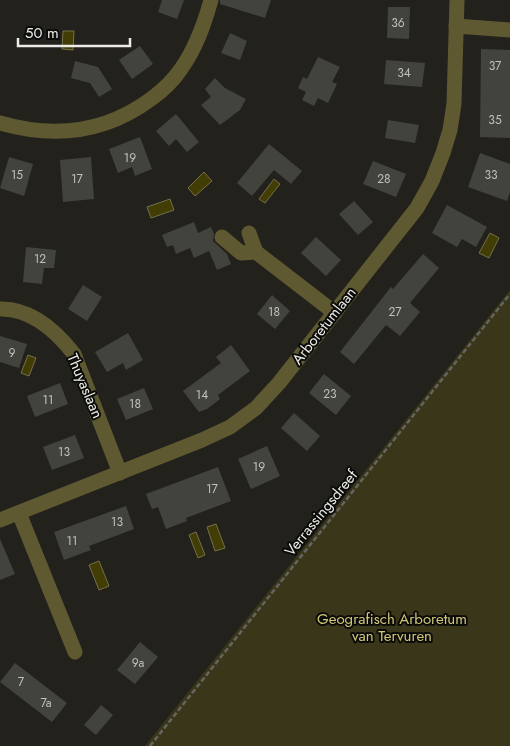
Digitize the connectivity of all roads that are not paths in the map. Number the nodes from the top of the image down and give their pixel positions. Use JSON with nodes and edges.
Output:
{"nodes":[{"id":1,"x":211,"y":0,"type":"edge"},
{"id":2,"x":457,"y":0,"type":"edge"},
{"id":3,"x":456,"y":26,"type":"junction"},
{"id":4,"x":510,"y":30,"type":"edge"},
{"id":5,"x":0,"y":123,"type":"edge"},
{"id":6,"x":249,"y":234,"type":"dead end"},
{"id":7,"x":222,"y":237,"type":"dead end"},
{"id":8,"x":256,"y":252,"type":"junction"},
{"id":9,"x":0,"y":309,"type":"edge"},
{"id":10,"x":335,"y":313,"type":"junction"},
{"id":11,"x":120,"y":473,"type":"junction"},
{"id":12,"x":19,"y":513,"type":"junction"},
{"id":13,"x":0,"y":520,"type":"edge"},
{"id":14,"x":76,"y":652,"type":"dead end"}],
"edges":[{"from":1,"to":5,"type":"street"},
{"from":2,"to":3,"type":"street","name":"Arboretumlaan"},
{"from":3,"to":4,"type":"street"},
{"from":3,"to":10,"type":"street","name":"Arboretumlaan"},
{"from":6,"to":8,"type":"street"},
{"from":7,"to":8,"type":"street"},
{"from":8,"to":10,"type":"street"},
{"from":9,"to":11,"type":"street","name":"Thuyaslaan"},
{"from":10,"to":11,"type":"street","name":"Arboretumlaan"},
{"from":11,"to":12,"type":"street","name":"Arboretumlaan"},
{"from":12,"to":13,"type":"street","name":"Arboretumlaan"},
{"from":12,"to":14,"type":"street"}]}
